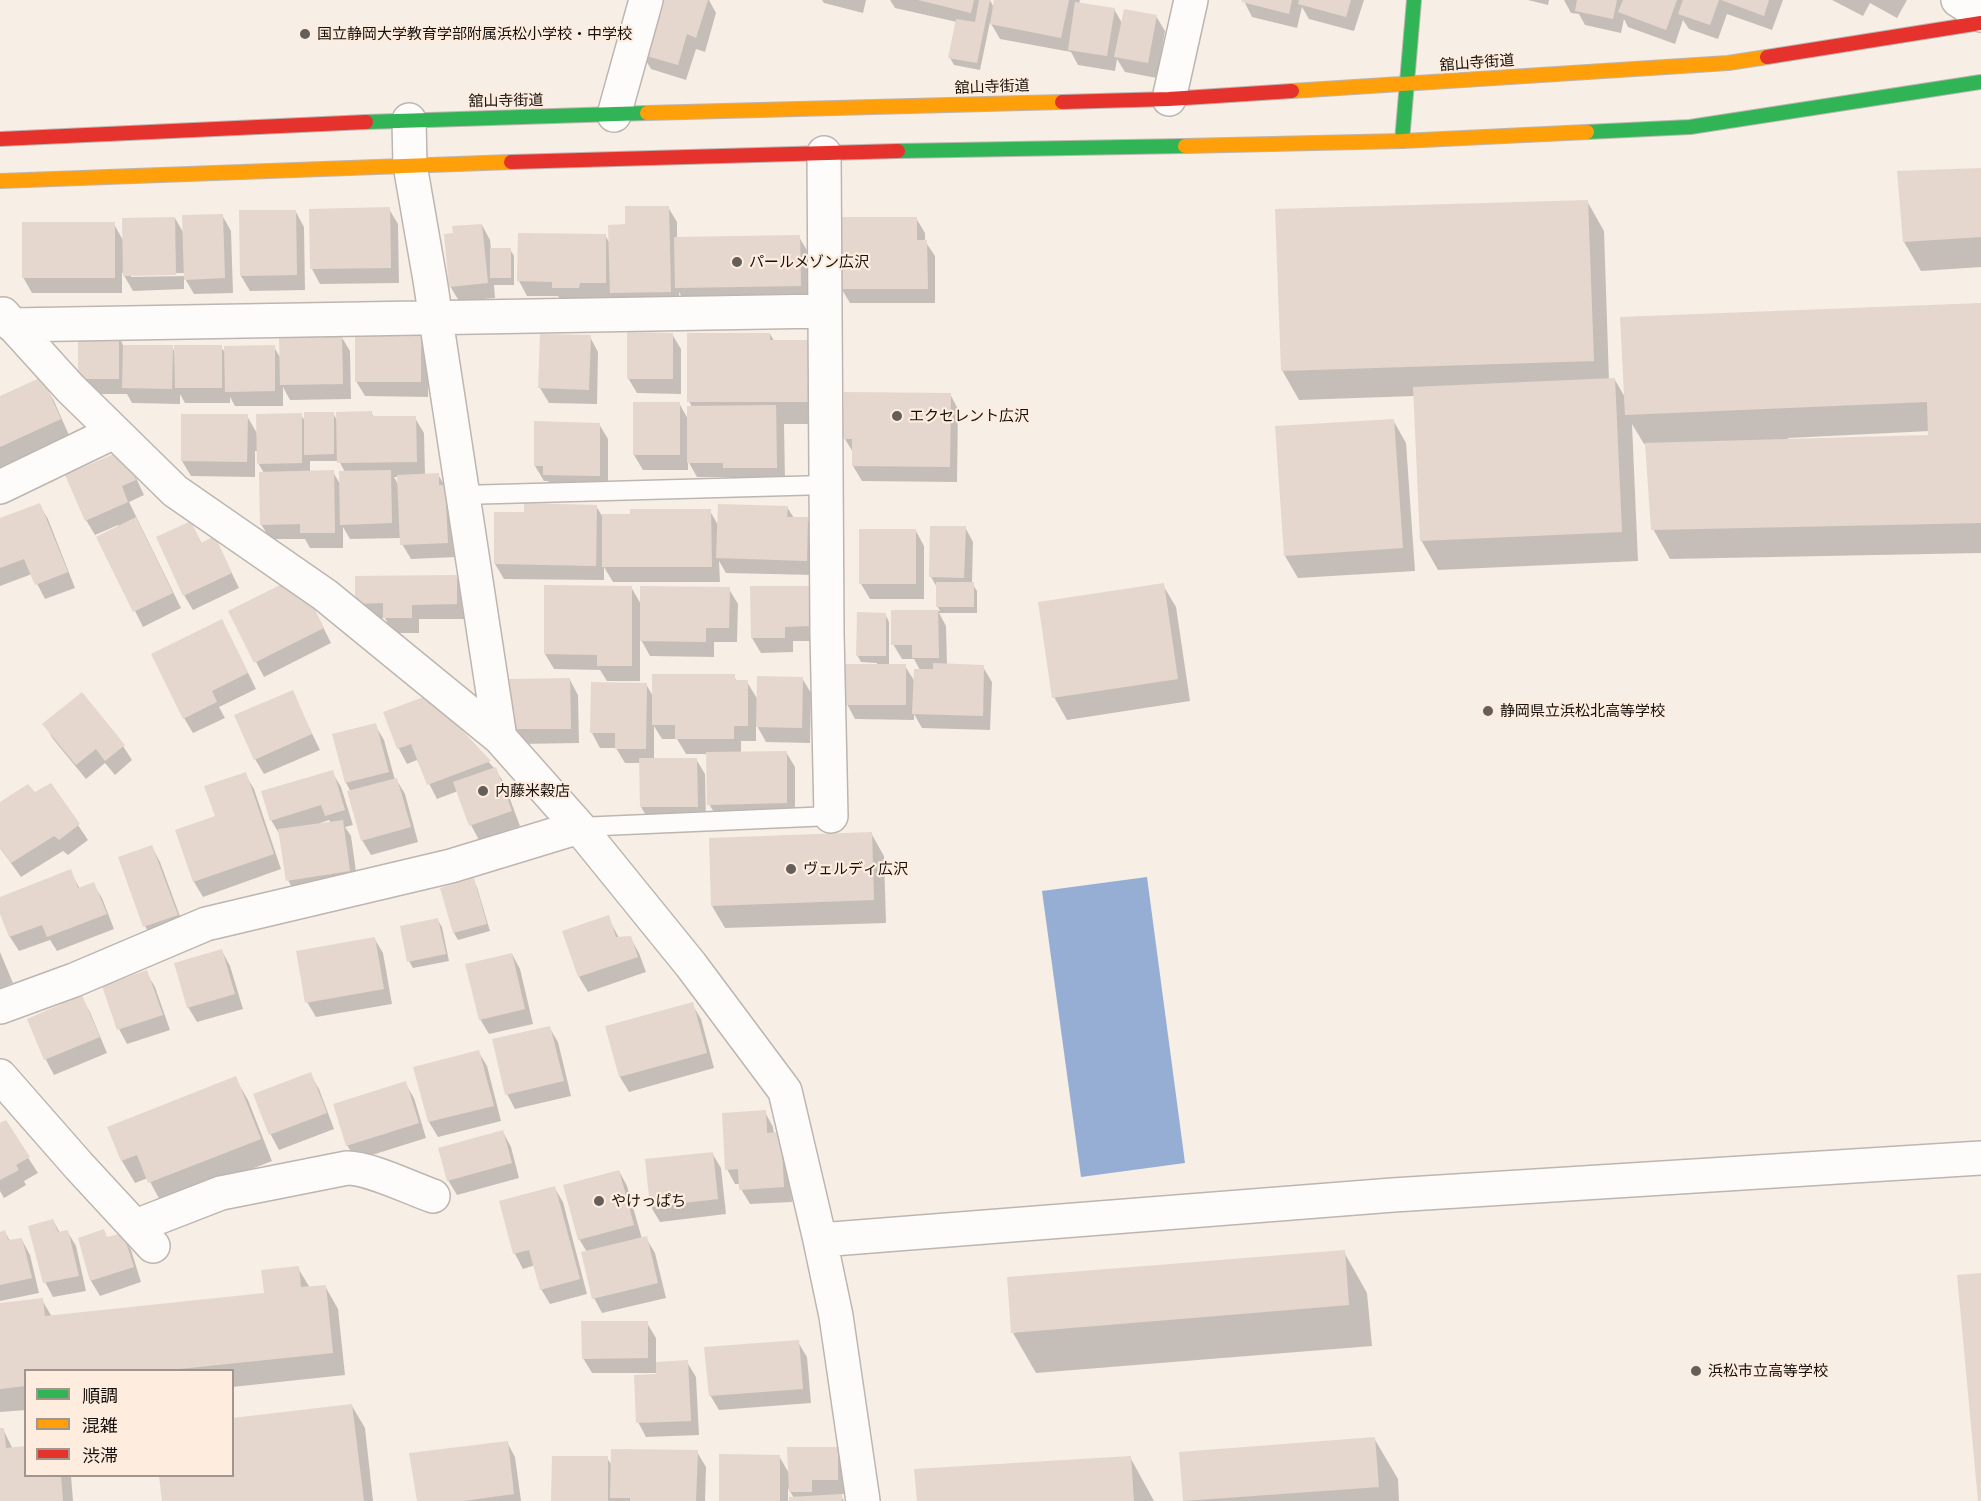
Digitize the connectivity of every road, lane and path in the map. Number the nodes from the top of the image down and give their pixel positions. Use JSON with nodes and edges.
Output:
{"nodes":[{"id":1,"x":646,"y":0,"type":"edge"},
{"id":2,"x":1191,"y":0,"type":"edge"},
{"id":3,"x":1414,"y":0,"type":"edge"},
{"id":4,"x":1958,"y":0,"type":"edge"},
{"id":5,"x":1981,"y":15,"type":"edge"},
{"id":6,"x":1981,"y":23,"type":"edge"},
{"id":7,"x":1981,"y":82,"type":"edge"},
{"id":8,"x":1406,"y":84,"type":"junction"},
{"id":9,"x":1169,"y":99,"type":"junction"},
{"id":10,"x":614,"y":114,"type":"junction"},
{"id":11,"x":409,"y":120,"type":"junction"},
{"id":12,"x":0,"y":139,"type":"edge"},
{"id":13,"x":1402,"y":141,"type":"junction"},
{"id":14,"x":824,"y":153,"type":"junction"},
{"id":15,"x":410,"y":165,"type":"junction"},
{"id":16,"x":0,"y":181,"type":"edge"},
{"id":17,"x":824,"y":311,"type":"junction"},
{"id":18,"x":6,"y":318,"type":"edge"},
{"id":19,"x":436,"y":319,"type":"junction"},
{"id":20,"x":114,"y":432,"type":"junction"},
{"id":21,"x":826,"y":484,"type":"junction"},
{"id":22,"x":0,"y":487,"type":"edge"},
{"id":23,"x":462,"y":495,"type":"junction"},
{"id":24,"x":500,"y":738,"type":"junction"},
{"id":25,"x":831,"y":816,"type":"joint"},
{"id":26,"x":579,"y":827,"type":"junction"},
{"id":27,"x":0,"y":1007,"type":"edge"},
{"id":28,"x":0,"y":1076,"type":"edge"},
{"id":29,"x":1981,"y":1158,"type":"edge"},
{"id":30,"x":433,"y":1196,"type":"dead end"},
{"id":31,"x":820,"y":1240,"type":"junction"},
{"id":32,"x":863,"y":1501,"type":"edge"}],
"edges":[{"from":1,"to":10,"type":"street"},
{"from":2,"to":9,"type":"street"},
{"from":3,"to":8,"type":"street"},
{"from":4,"to":5,"type":"street"},
{"from":6,"to":8,"type":"street","name":"舘山寺街道"},
{"from":7,"to":13,"type":"street"},
{"from":8,"to":9,"type":"street","name":"舘山寺街道"},
{"from":8,"to":13,"type":"street"},
{"from":9,"to":10,"type":"street","name":"舘山寺街道"},
{"from":10,"to":11,"type":"street","name":"舘山寺街道"},
{"from":11,"to":12,"type":"street","name":"舘山寺街道"},
{"from":11,"to":15,"type":"street"},
{"from":13,"to":14,"type":"street"},
{"from":14,"to":15,"type":"street"},
{"from":14,"to":17,"type":"street"},
{"from":15,"to":16,"type":"street"},
{"from":15,"to":19,"type":"street"},
{"from":17,"to":19,"type":"street"},
{"from":17,"to":21,"type":"street"},
{"from":18,"to":19,"type":"street"},
{"from":18,"to":20,"type":"street"},
{"from":19,"to":23,"type":"street"},
{"from":20,"to":22,"type":"street"},
{"from":20,"to":24,"type":"street"},
{"from":21,"to":23,"type":"lane"},
{"from":21,"to":25,"type":"street"},
{"from":23,"to":24,"type":"street"},
{"from":24,"to":26,"type":"street"},
{"from":25,"to":26,"type":"lane"},
{"from":26,"to":27,"type":"street"},
{"from":26,"to":31,"type":"street"},
{"from":28,"to":30,"type":"street"},
{"from":29,"to":31,"type":"street"},
{"from":31,"to":32,"type":"street"}]}
